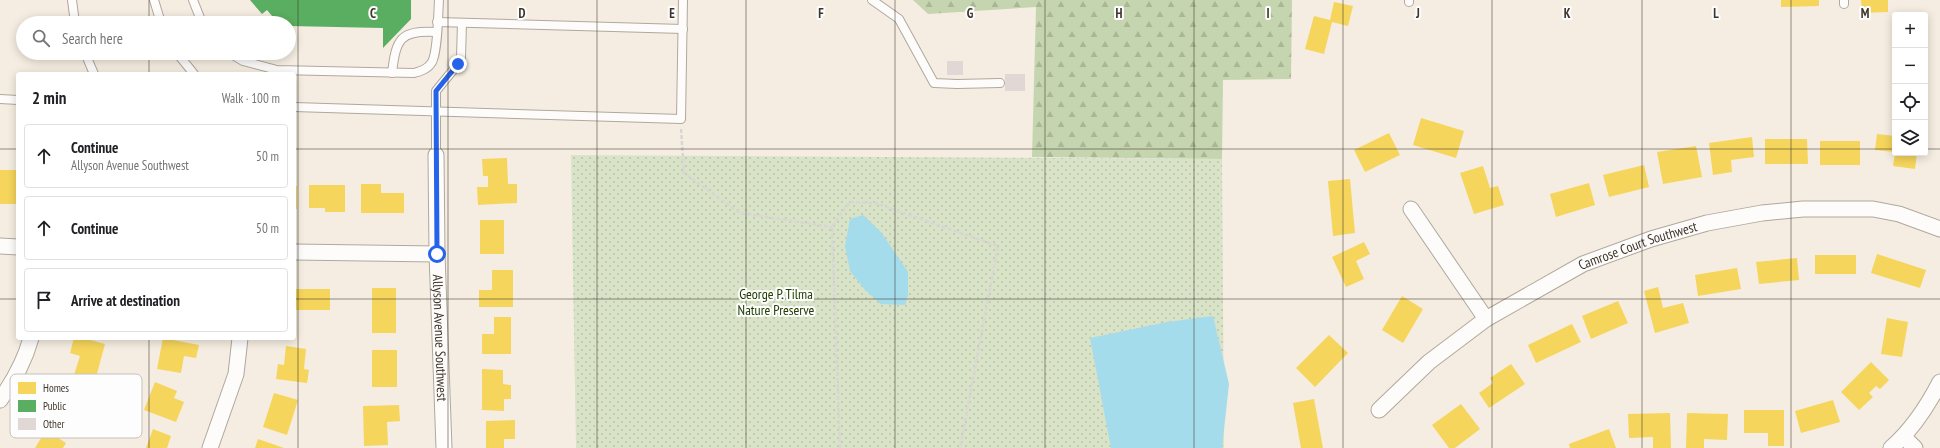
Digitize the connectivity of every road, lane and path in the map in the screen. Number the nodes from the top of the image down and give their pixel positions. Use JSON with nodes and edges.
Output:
{"nodes":[{"id":1,"x":72,"y":0,"type":"edge"},
{"id":2,"x":154,"y":0,"type":"edge"},
{"id":3,"x":193,"y":0,"type":"edge"},
{"id":4,"x":439,"y":0,"type":"edge"},
{"id":5,"x":683,"y":0,"type":"edge"},
{"id":6,"x":872,"y":0,"type":"edge"},
{"id":7,"x":74,"y":16,"type":"edge"},
{"id":8,"x":159,"y":16,"type":"edge"},
{"id":9,"x":199,"y":16,"type":"edge"},
{"id":10,"x":437,"y":22,"type":"junction"},
{"id":11,"x":462,"y":23,"type":"junction"},
{"id":12,"x":683,"y":29,"type":"junction"},
{"id":13,"x":436,"y":32,"type":"junction"},
{"id":14,"x":88,"y":60,"type":"edge"},
{"id":15,"x":182,"y":60,"type":"edge"},
{"id":16,"x":240,"y":60,"type":"edge"},
{"id":17,"x":93,"y":72,"type":"edge"},
{"id":18,"x":189,"y":72,"type":"edge"},
{"id":19,"x":392,"y":73,"type":"junction"},
{"id":20,"x":1000,"y":83,"type":"dead end"},
{"id":21,"x":0,"y":99,"type":"edge"},
{"id":22,"x":16,"y":100,"type":"edge"},
{"id":23,"x":296,"y":107,"type":"edge"},
{"id":24,"x":435,"y":110,"type":"junction"},
{"id":25,"x":680,"y":119,"type":"junction"},
{"id":26,"x":436,"y":155,"type":"joint"},
{"id":27,"x":1411,"y":209,"type":"dead end"},
{"id":28,"x":832,"y":228,"type":"junction"},
{"id":29,"x":1940,"y":229,"type":"edge"},
{"id":30,"x":0,"y":246,"type":"edge"},
{"id":31,"x":16,"y":247,"type":"edge"},
{"id":32,"x":296,"y":252,"type":"edge"},
{"id":33,"x":437,"y":254,"type":"junction"},
{"id":34,"x":1486,"y":319,"type":"junction"},
{"id":35,"x":30,"y":340,"type":"edge"},
{"id":36,"x":240,"y":340,"type":"edge"},
{"id":37,"x":15,"y":374,"type":"edge"},
{"id":38,"x":1940,"y":382,"type":"edge"},
{"id":39,"x":10,"y":383,"type":"edge"},
{"id":40,"x":0,"y":400,"type":"edge"},
{"id":41,"x":1379,"y":410,"type":"dead end"},
{"id":42,"x":1904,"y":437,"type":"junction"},
{"id":43,"x":210,"y":448,"type":"edge"},
{"id":44,"x":444,"y":448,"type":"edge"},
{"id":45,"x":840,"y":448,"type":"edge"},
{"id":46,"x":960,"y":448,"type":"edge"},
{"id":47,"x":1891,"y":448,"type":"edge"},
{"id":48,"x":1915,"y":448,"type":"edge"}],
"edges":[{"from":1,"to":7,"type":"lane"},
{"from":2,"to":8,"type":"lane"},
{"from":3,"to":9,"type":"lane"},
{"from":4,"to":10,"type":"lane"},
{"from":5,"to":12,"type":"lane"},
{"from":6,"to":20,"type":"lane"},
{"from":10,"to":11,"type":"lane"},
{"from":10,"to":13,"type":"lane"},
{"from":11,"to":12,"type":"lane"},
{"from":11,"to":24,"type":"lane"},
{"from":12,"to":25,"type":"lane"},
{"from":13,"to":19,"type":"lane"},
{"from":13,"to":19,"type":"lane"},
{"from":14,"to":17,"type":"lane"},
{"from":15,"to":18,"type":"lane"},
{"from":16,"to":19,"type":"lane"},
{"from":21,"to":22,"type":"lane"},
{"from":23,"to":24,"type":"lane"},
{"from":24,"to":25,"type":"lane"},
{"from":24,"to":26,"type":"lane"},
{"from":25,"to":28,"type":"path"},
{"from":26,"to":33,"type":"street","name":"Allyson Avenue Southwest"},
{"from":27,"to":34,"type":"street"},
{"from":28,"to":45,"type":"path"},
{"from":28,"to":46,"type":"path"},
{"from":29,"to":34,"type":"street","name":"Camrose Court Southwest"},
{"from":30,"to":31,"type":"street"},
{"from":32,"to":33,"type":"street"},
{"from":33,"to":44,"type":"street","name":"Allyson Avenue Southwest"},
{"from":34,"to":41,"type":"street","name":"Camrose Court Southwest"},
{"from":35,"to":37,"type":"street"},
{"from":36,"to":43,"type":"street"},
{"from":38,"to":42,"type":"street"},
{"from":39,"to":40,"type":"street"},
{"from":42,"to":47,"type":"street"},
{"from":42,"to":48,"type":"street"}]}
